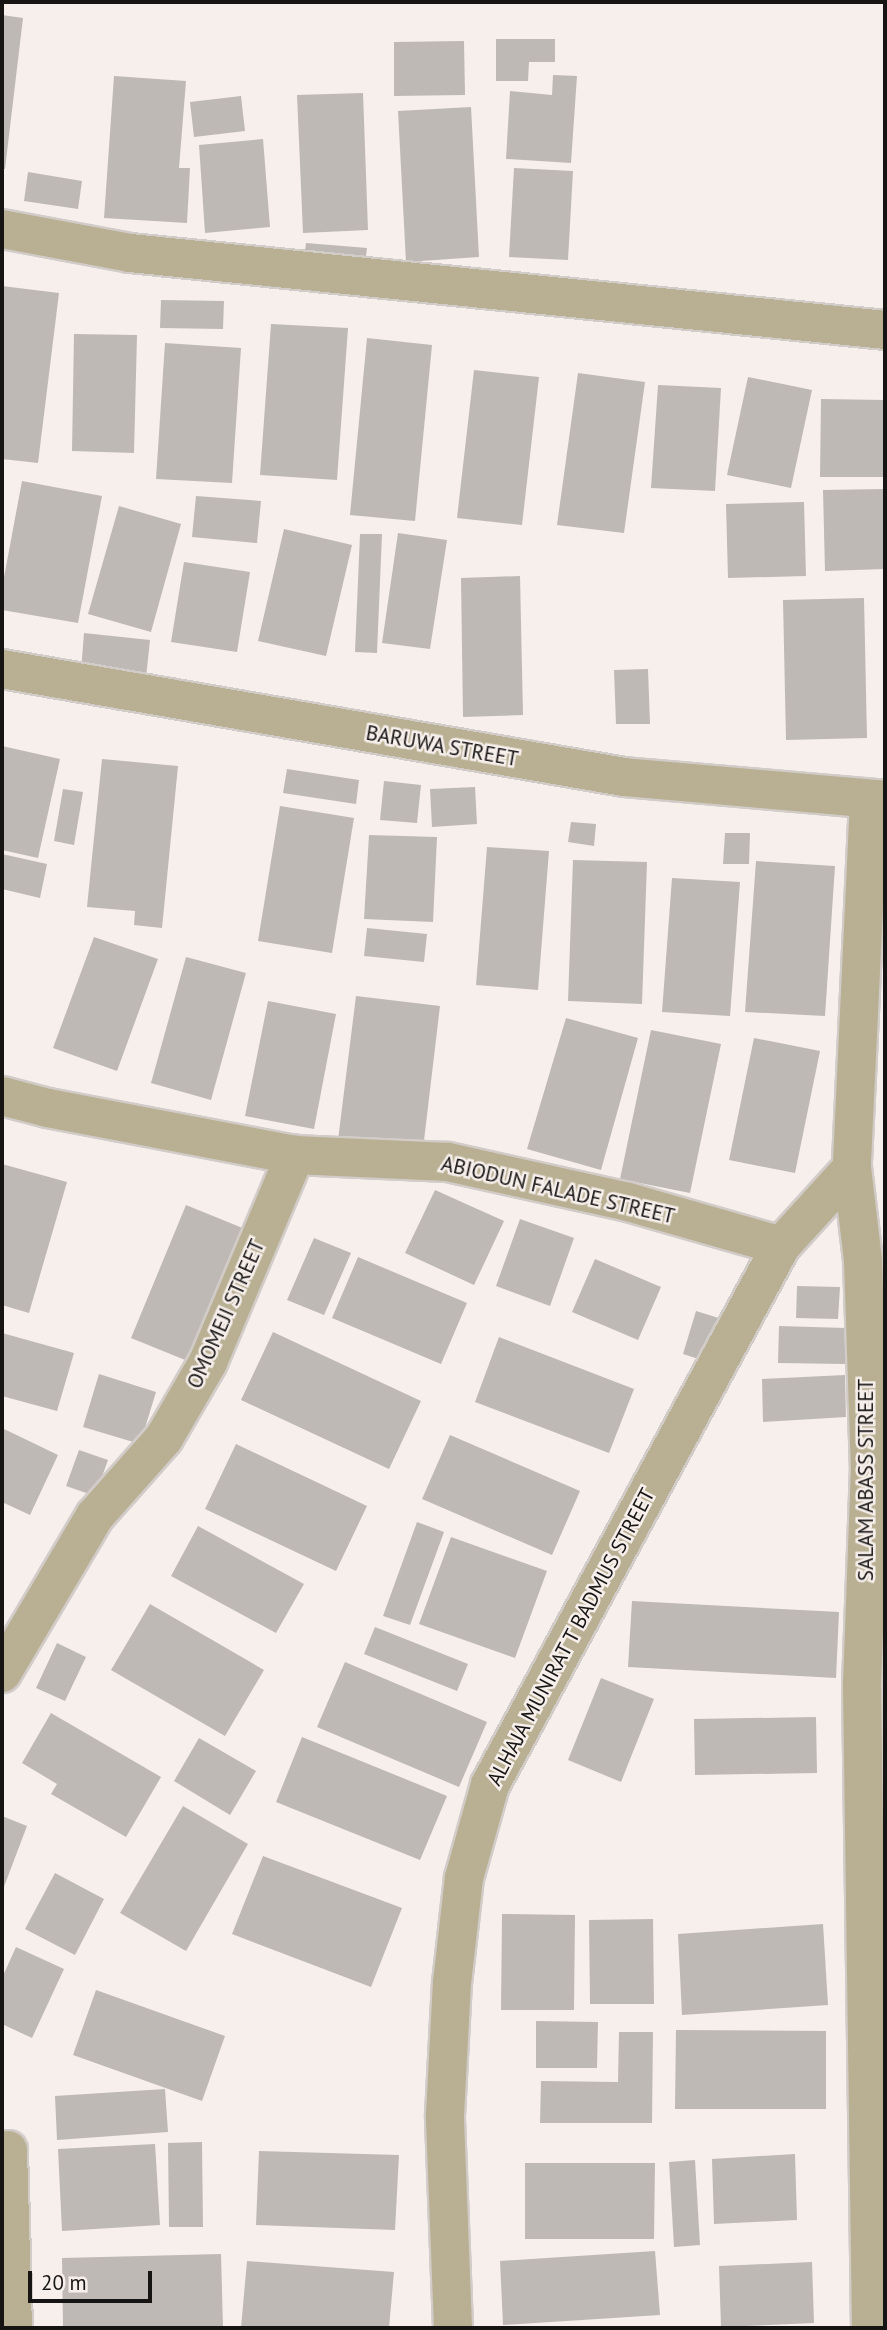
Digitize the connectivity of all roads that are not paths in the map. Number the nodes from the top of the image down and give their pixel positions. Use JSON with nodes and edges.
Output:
{"nodes":[{"id":1,"x":2,"y":229,"type":"edge"},
{"id":2,"x":885,"y":330,"type":"edge"},
{"id":3,"x":2,"y":669,"type":"edge"},
{"id":4,"x":877,"y":800,"type":"edge"},
{"id":5,"x":2,"y":1096,"type":"edge"},
{"id":6,"x":295,"y":1155,"type":"junction"},
{"id":7,"x":852,"y":1168,"type":"junction"},
{"id":8,"x":780,"y":1246,"type":"junction"},
{"id":9,"x":2,"y":1673,"type":"edge"},
{"id":10,"x":8,"y":2150,"type":"dead end"},
{"id":11,"x":13,"y":2328,"type":"edge"},
{"id":12,"x":453,"y":2328,"type":"edge"},
{"id":13,"x":871,"y":2328,"type":"edge"}],
"edges":[{"from":1,"to":2,"type":"street"},
{"from":3,"to":4,"type":"street","name":"BARUWA STREET"},
{"from":4,"to":7,"type":"street","name":"SALAM ABASS STREET"},
{"from":5,"to":6,"type":"street","name":"ABIODUN FALADE STREET"},
{"from":6,"to":8,"type":"street","name":"ABIODUN FALADE STREET"},
{"from":6,"to":9,"type":"street","name":"OMOMEJI STREET"},
{"from":7,"to":8,"type":"street","name":"ALHAJA MUNIRAT T BADMUS STREET"},
{"from":7,"to":13,"type":"street","name":"SALAM ABASS STREET"},
{"from":8,"to":12,"type":"street","name":"ALHAJA MUNIRAT T BADMUS STREET"},
{"from":10,"to":11,"type":"street"}]}
